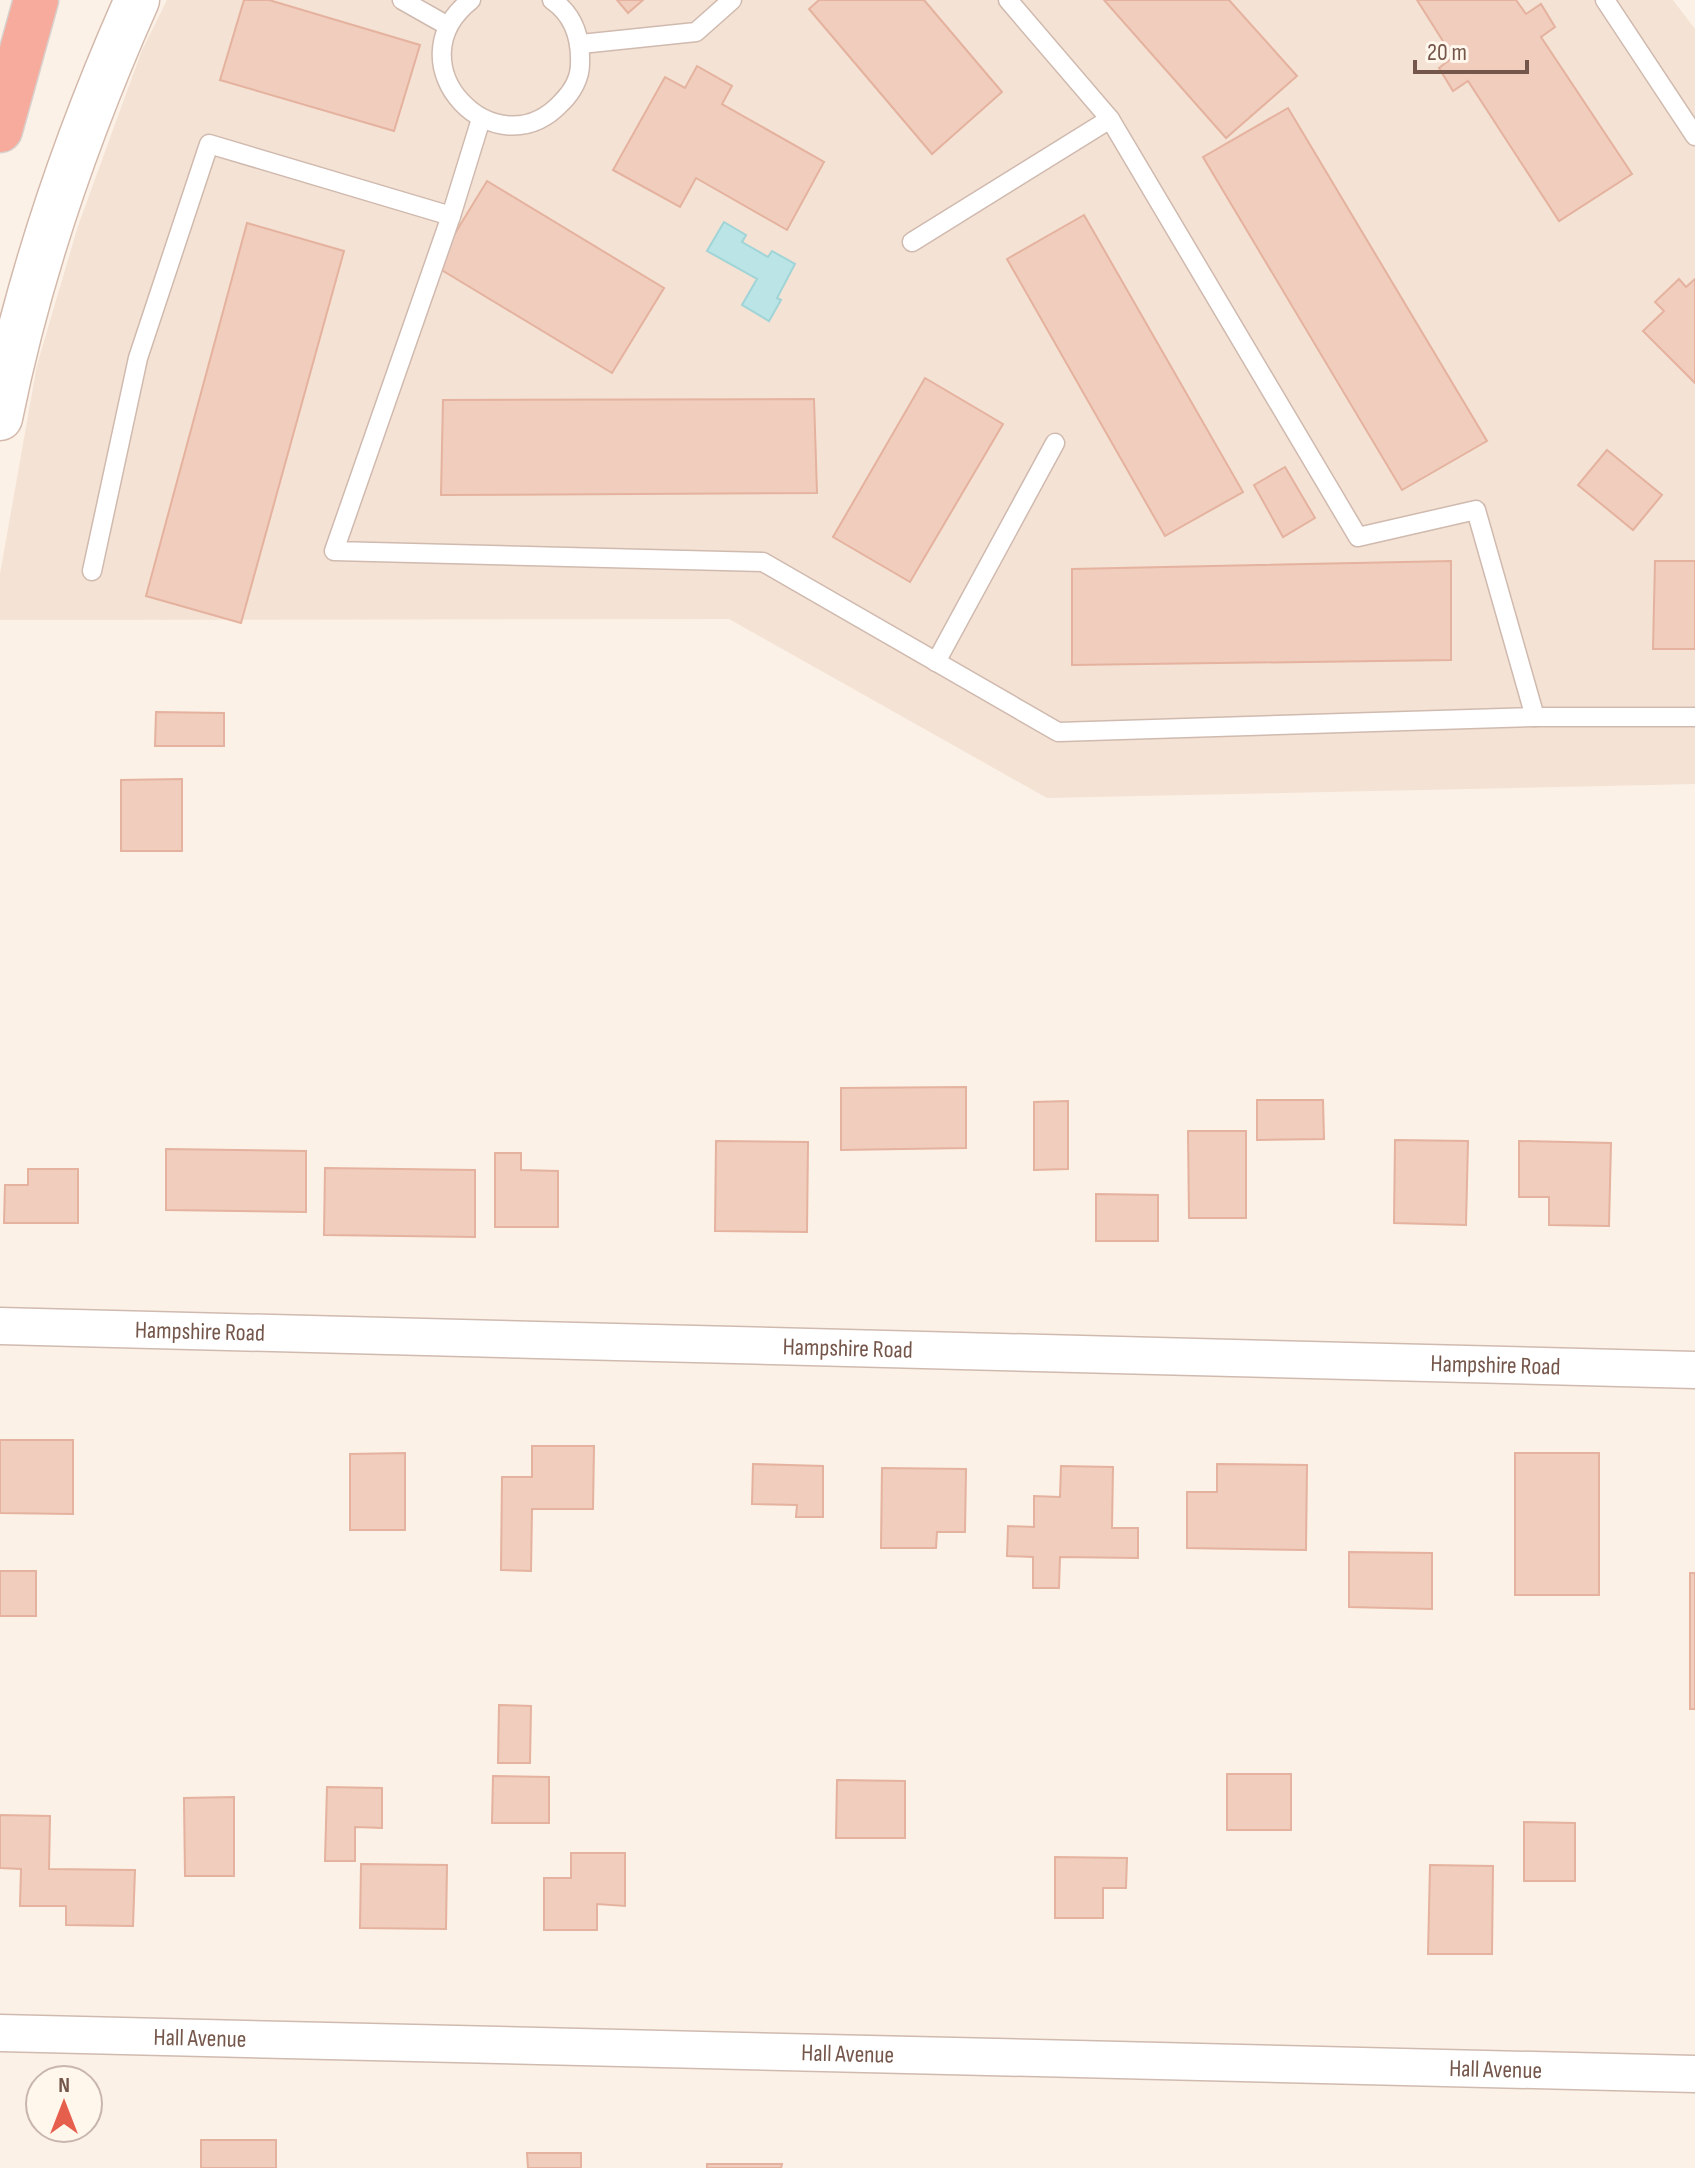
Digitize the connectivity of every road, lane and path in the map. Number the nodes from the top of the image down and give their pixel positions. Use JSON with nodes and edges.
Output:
{"nodes":[{"id":1,"x":36,"y":0,"type":"edge"},
{"id":2,"x":137,"y":0,"type":"edge"},
{"id":3,"x":402,"y":0,"type":"edge"},
{"id":4,"x":471,"y":0,"type":"edge"},
{"id":5,"x":552,"y":0,"type":"edge"},
{"id":6,"x":732,"y":0,"type":"edge"},
{"id":7,"x":1008,"y":0,"type":"edge"},
{"id":8,"x":1605,"y":0,"type":"edge"},
{"id":9,"x":448,"y":26,"type":"junction"},
{"id":10,"x":581,"y":44,"type":"junction"},
{"id":11,"x":481,"y":119,"type":"junction"},
{"id":12,"x":1110,"y":119,"type":"junction"},
{"id":13,"x":0,"y":130,"type":"edge"},
{"id":14,"x":1695,"y":136,"type":"edge"},
{"id":15,"x":451,"y":216,"type":"junction"},
{"id":16,"x":912,"y":242,"type":"dead end"},
{"id":17,"x":0,"y":418,"type":"edge"},
{"id":18,"x":1055,"y":443,"type":"dead end"},
{"id":19,"x":92,"y":571,"type":"dead end"},
{"id":20,"x":936,"y":662,"type":"junction"},
{"id":21,"x":1535,"y":717,"type":"junction"},
{"id":22,"x":1695,"y":717,"type":"edge"},
{"id":23,"x":0,"y":1326,"type":"edge"},
{"id":24,"x":1695,"y":1370,"type":"edge"},
{"id":25,"x":0,"y":2033,"type":"edge"},
{"id":26,"x":1695,"y":2074,"type":"edge"}],
"edges":[{"from":1,"to":13,"type":"highway"},
{"from":2,"to":17,"type":"main road"},
{"from":3,"to":9,"type":"lane"},
{"from":4,"to":9,"type":"lane"},
{"from":5,"to":10,"type":"lane"},
{"from":6,"to":10,"type":"lane"},
{"from":7,"to":12,"type":"lane"},
{"from":8,"to":14,"type":"lane"},
{"from":9,"to":11,"type":"lane"},
{"from":10,"to":11,"type":"lane"},
{"from":11,"to":15,"type":"lane"},
{"from":12,"to":16,"type":"lane"},
{"from":12,"to":21,"type":"lane"},
{"from":15,"to":19,"type":"lane"},
{"from":15,"to":20,"type":"lane"},
{"from":18,"to":20,"type":"lane"},
{"from":20,"to":21,"type":"lane"},
{"from":21,"to":22,"type":"lane"},
{"from":23,"to":24,"type":"street","name":"Hampshire Road"},
{"from":25,"to":26,"type":"street","name":"Hall Avenue"}]}
